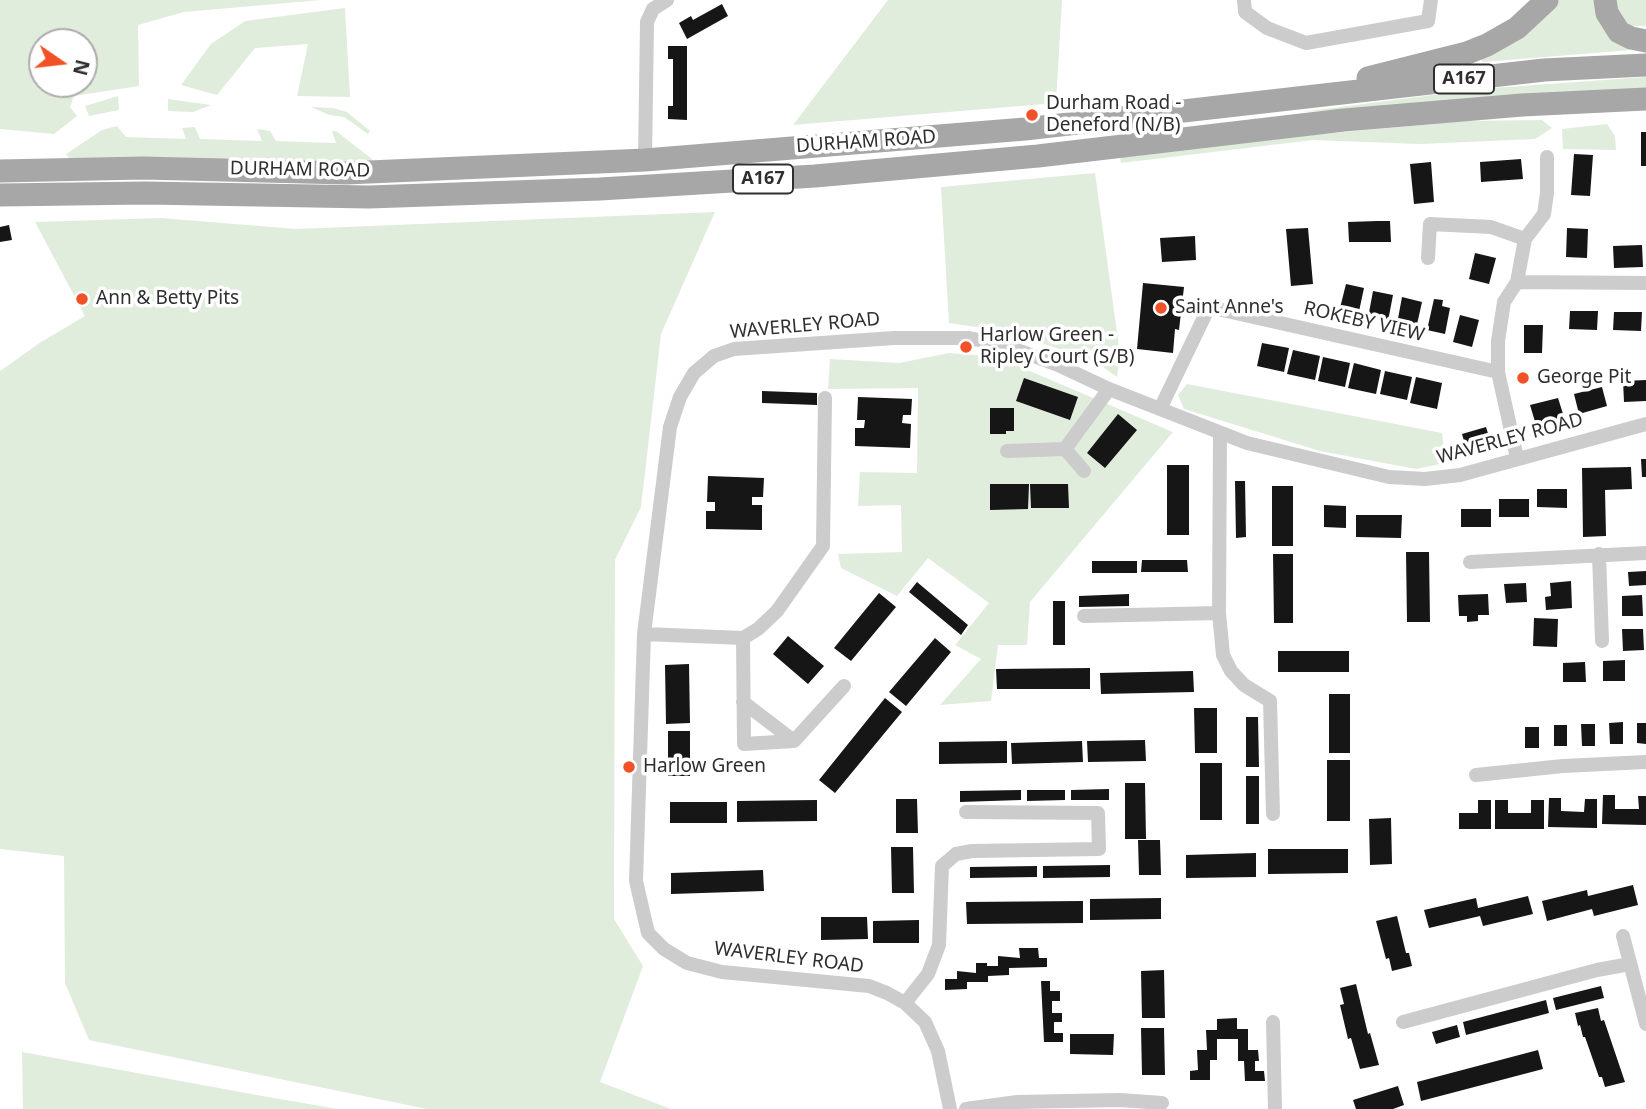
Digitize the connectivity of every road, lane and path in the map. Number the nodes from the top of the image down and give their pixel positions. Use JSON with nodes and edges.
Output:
{"nodes":[{"id":1,"x":667,"y":0,"type":"edge"},
{"id":2,"x":1244,"y":0,"type":"edge"},
{"id":3,"x":1431,"y":0,"type":"edge"},
{"id":4,"x":1547,"y":0,"type":"edge"},
{"id":5,"x":1605,"y":0,"type":"edge"},
{"id":6,"x":1646,"y":41,"type":"edge"},
{"id":7,"x":1646,"y":65,"type":"edge"},
{"id":8,"x":1283,"y":99,"type":"junction"},
{"id":9,"x":1646,"y":99,"type":"edge"},
{"id":10,"x":1547,"y":157,"type":"dead end"},
{"id":11,"x":645,"y":160,"type":"junction"},
{"id":12,"x":0,"y":171,"type":"edge"},
{"id":13,"x":0,"y":195,"type":"edge"},
{"id":14,"x":1525,"y":239,"type":"junction"},
{"id":15,"x":1428,"y":258,"type":"dead end"},
{"id":16,"x":1517,"y":282,"type":"junction"},
{"id":17,"x":1646,"y":283,"type":"edge"},
{"id":18,"x":1498,"y":372,"type":"junction"},
{"id":19,"x":1109,"y":389,"type":"junction"},
{"id":20,"x":825,"y":398,"type":"dead end"},
{"id":21,"x":1160,"y":409,"type":"junction"},
{"id":22,"x":1646,"y":424,"type":"edge"},
{"id":23,"x":1220,"y":434,"type":"junction"},
{"id":24,"x":1065,"y":449,"type":"junction"},
{"id":25,"x":1007,"y":451,"type":"dead end"},
{"id":26,"x":1517,"y":458,"type":"junction"},
{"id":27,"x":1084,"y":471,"type":"dead end"},
{"id":28,"x":1646,"y":553,"type":"edge"},
{"id":29,"x":1599,"y":554,"type":"junction"},
{"id":30,"x":1470,"y":562,"type":"dead end"},
{"id":31,"x":1219,"y":613,"type":"junction"},
{"id":32,"x":1084,"y":616,"type":"dead end"},
{"id":33,"x":644,"y":634,"type":"junction"},
{"id":34,"x":743,"y":638,"type":"junction"},
{"id":35,"x":1602,"y":641,"type":"dead end"},
{"id":36,"x":844,"y":686,"type":"dead end"},
{"id":37,"x":743,"y":702,"type":"junction"},
{"id":38,"x":794,"y":741,"type":"junction"},
{"id":39,"x":1646,"y":762,"type":"edge"},
{"id":40,"x":1476,"y":775,"type":"dead end"},
{"id":41,"x":966,"y":812,"type":"dead end"},
{"id":42,"x":1273,"y":814,"type":"dead end"},
{"id":43,"x":1623,"y":936,"type":"dead end"},
{"id":44,"x":1630,"y":964,"type":"junction"},
{"id":45,"x":905,"y":1003,"type":"junction"},
{"id":46,"x":1273,"y":1022,"type":"dead end"},
{"id":47,"x":1403,"y":1022,"type":"dead end"},
{"id":48,"x":1646,"y":1024,"type":"edge"},
{"id":49,"x":1162,"y":1103,"type":"dead end"},
{"id":50,"x":950,"y":1109,"type":"edge"},
{"id":51,"x":966,"y":1109,"type":"edge"},
{"id":52,"x":1275,"y":1109,"type":"edge"}],
"edges":[{"from":1,"to":11,"type":"street"},
{"from":2,"to":3,"type":"street"},
{"from":4,"to":8,"type":"main road"},
{"from":5,"to":6,"type":"main road"},
{"from":7,"to":8,"type":"main road","name":"DURHAM ROAD","number":"A167"},
{"from":8,"to":11,"type":"main road","name":"DURHAM ROAD","number":"A167"},
{"from":9,"to":13,"type":"main road","name":"DURHAM ROAD","number":"A167"},
{"from":10,"to":14,"type":"street"},
{"from":11,"to":12,"type":"main road","name":"DURHAM ROAD","number":"A167"},
{"from":14,"to":15,"type":"street"},
{"from":14,"to":16,"type":"street"},
{"from":16,"to":17,"type":"street"},
{"from":16,"to":18,"type":"street"},
{"from":18,"to":21,"type":"street","name":"ROKEBY VIEW"},
{"from":18,"to":26,"type":"street"},
{"from":19,"to":21,"type":"street","name":"WAVERLEY ROAD"},
{"from":19,"to":24,"type":"street"},
{"from":19,"to":33,"type":"street","name":"WAVERLEY ROAD"},
{"from":20,"to":34,"type":"street"},
{"from":21,"to":23,"type":"street","name":"WAVERLEY ROAD"},
{"from":22,"to":26,"type":"street","name":"WAVERLEY ROAD"},
{"from":23,"to":26,"type":"street","name":"WAVERLEY ROAD"},
{"from":23,"to":31,"type":"street"},
{"from":24,"to":25,"type":"street"},
{"from":24,"to":27,"type":"street"},
{"from":28,"to":29,"type":"street"},
{"from":29,"to":30,"type":"street"},
{"from":29,"to":35,"type":"street"},
{"from":31,"to":32,"type":"street"},
{"from":31,"to":42,"type":"street"},
{"from":33,"to":34,"type":"street"},
{"from":33,"to":45,"type":"street","name":"WAVERLEY ROAD"},
{"from":34,"to":37,"type":"street"},
{"from":36,"to":38,"type":"street"},
{"from":37,"to":38,"type":"street"},
{"from":37,"to":38,"type":"street"},
{"from":39,"to":40,"type":"street"},
{"from":41,"to":45,"type":"street"},
{"from":43,"to":44,"type":"street"},
{"from":44,"to":47,"type":"street"},
{"from":44,"to":48,"type":"street"},
{"from":45,"to":50,"type":"street","name":"WAVERLEY ROAD"},
{"from":46,"to":52,"type":"street"},
{"from":49,"to":51,"type":"street"}]}
